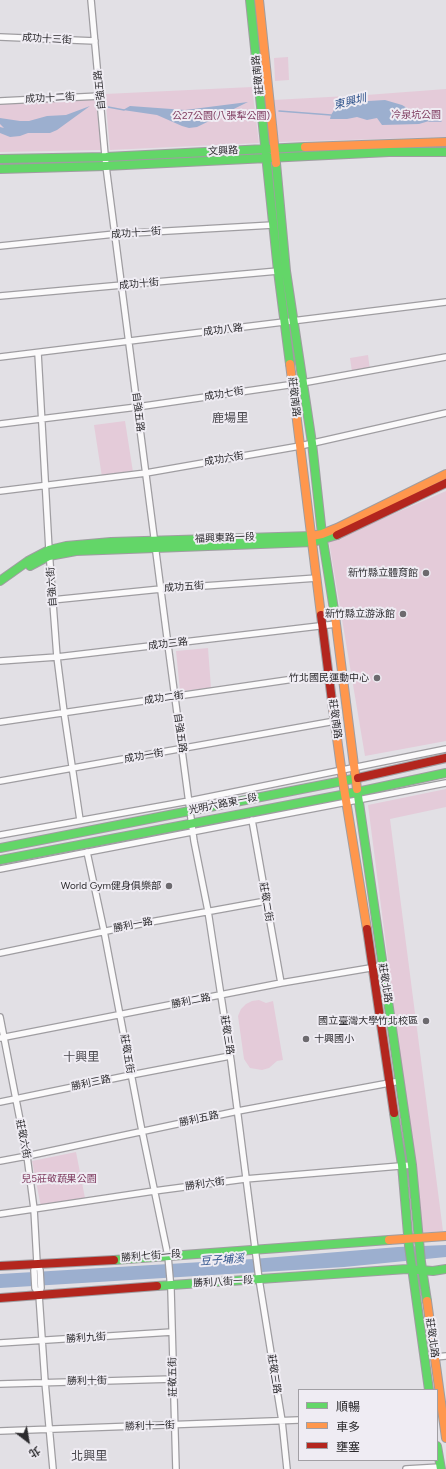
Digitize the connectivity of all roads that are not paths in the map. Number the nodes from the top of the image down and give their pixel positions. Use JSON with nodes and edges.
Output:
{"nodes":[{"id":1,"x":91,"y":0,"type":"edge"},
{"id":2,"x":250,"y":0,"type":"edge"},
{"id":3,"x":259,"y":0,"type":"edge"},
{"id":4,"x":0,"y":37,"type":"edge"},
{"id":5,"x":95,"y":41,"type":"junction"},
{"id":6,"x":100,"y":96,"type":"junction"},
{"id":7,"x":0,"y":101,"type":"edge"},
{"id":8,"x":446,"y":142,"type":"edge"},
{"id":9,"x":266,"y":148,"type":"junction"},
{"id":10,"x":275,"y":148,"type":"junction"},
{"id":11,"x":446,"y":152,"type":"edge"},
{"id":12,"x":271,"y":157,"type":"junction"},
{"id":13,"x":0,"y":159,"type":"edge"},
{"id":14,"x":106,"y":162,"type":"junction"},
{"id":15,"x":0,"y":169,"type":"edge"},
{"id":16,"x":273,"y":225,"type":"junction"},
{"id":17,"x":115,"y":234,"type":"junction"},
{"id":18,"x":0,"y":246,"type":"edge"},
{"id":19,"x":278,"y":271,"type":"junction"},
{"id":20,"x":122,"y":286,"type":"junction"},
{"id":21,"x":0,"y":296,"type":"edge"},
{"id":22,"x":446,"y":302,"type":"edge"},
{"id":23,"x":284,"y":322,"type":"junction"},
{"id":24,"x":293,"y":322,"type":"junction"},
{"id":25,"x":129,"y":341,"type":"junction"},
{"id":26,"x":38,"y":353,"type":"junction"},
{"id":27,"x":0,"y":357,"type":"edge"},
{"id":28,"x":446,"y":357,"type":"edge"},
{"id":29,"x":302,"y":383,"type":"junction"},
{"id":30,"x":292,"y":384,"type":"junction"},
{"id":31,"x":137,"y":407,"type":"junction"},
{"id":32,"x":446,"y":414,"type":"edge"},
{"id":33,"x":42,"y":420,"type":"junction"},
{"id":34,"x":0,"y":424,"type":"edge"},
{"id":35,"x":312,"y":443,"type":"junction"},
{"id":36,"x":300,"y":446,"type":"junction"},
{"id":37,"x":146,"y":473,"type":"junction"},
{"id":38,"x":446,"y":474,"type":"edge"},
{"id":39,"x":446,"y":483,"type":"edge"},
{"id":40,"x":46,"y":486,"type":"junction"},
{"id":41,"x":0,"y":491,"type":"edge"},
{"id":42,"x":322,"y":537,"type":"junction"},
{"id":43,"x":313,"y":539,"type":"junction"},
{"id":44,"x":155,"y":544,"type":"junction"},
{"id":45,"x":49,"y":553,"type":"junction"},
{"id":46,"x":317,"y":578,"type":"junction"},
{"id":47,"x":0,"y":581,"type":"edge"},
{"id":48,"x":0,"y":587,"type":"edge"},
{"id":49,"x":161,"y":589,"type":"junction"},
{"id":50,"x":52,"y":600,"type":"junction"},
{"id":51,"x":336,"y":624,"type":"junction"},
{"id":52,"x":322,"y":626,"type":"junction"},
{"id":53,"x":168,"y":645,"type":"junction"},
{"id":54,"x":57,"y":657,"type":"junction"},
{"id":55,"x":0,"y":661,"type":"edge"},
{"id":56,"x":328,"y":674,"type":"junction"},
{"id":57,"x":175,"y":697,"type":"junction"},
{"id":58,"x":64,"y":712,"type":"junction"},
{"id":59,"x":335,"y":721,"type":"junction"},
{"id":60,"x":0,"y":722,"type":"edge"},
{"id":61,"x":183,"y":749,"type":"junction"},
{"id":62,"x":446,"y":749,"type":"edge"},
{"id":63,"x":446,"y":758,"type":"edge"},
{"id":64,"x":73,"y":768,"type":"junction"},
{"id":65,"x":354,"y":768,"type":"junction"},
{"id":66,"x":342,"y":771,"type":"junction"},
{"id":67,"x":446,"y":773,"type":"edge"},
{"id":68,"x":355,"y":779,"type":"junction"},
{"id":69,"x":0,"y":781,"type":"edge"},
{"id":70,"x":343,"y":782,"type":"junction"},
{"id":71,"x":446,"y":783,"type":"edge"},
{"id":72,"x":358,"y":796,"type":"junction"},
{"id":73,"x":346,"y":798,"type":"junction"},
{"id":74,"x":190,"y":801,"type":"junction"},
{"id":75,"x":191,"y":810,"type":"junction"},
{"id":76,"x":80,"y":820,"type":"junction"},
{"id":77,"x":252,"y":820,"type":"junction"},
{"id":78,"x":193,"y":827,"type":"junction"},
{"id":79,"x":0,"y":835,"type":"edge"},
{"id":80,"x":0,"y":848,"type":"edge"},
{"id":81,"x":87,"y":852,"type":"junction"},
{"id":82,"x":0,"y":860,"type":"edge"},
{"id":83,"x":0,"y":869,"type":"edge"},
{"id":84,"x":266,"y":901,"type":"junction"},
{"id":85,"x":208,"y":911,"type":"junction"},
{"id":86,"x":104,"y":931,"type":"junction"},
{"id":87,"x":0,"y":953,"type":"edge"},
{"id":88,"x":382,"y":966,"type":"junction"},
{"id":89,"x":373,"y":968,"type":"junction"},
{"id":90,"x":281,"y":983,"type":"junction"},
{"id":91,"x":221,"y":995,"type":"junction"},
{"id":92,"x":121,"y":1015,"type":"junction"},
{"id":93,"x":0,"y":1017,"type":"edge"},
{"id":94,"x":2,"y":1038,"type":"edge"},
{"id":95,"x":230,"y":1056,"type":"junction"},
{"id":96,"x":131,"y":1074,"type":"junction"},
{"id":97,"x":400,"y":1081,"type":"junction"},
{"id":98,"x":390,"y":1083,"type":"junction"},
{"id":99,"x":16,"y":1100,"type":"junction"},
{"id":100,"x":0,"y":1102,"type":"edge"},
{"id":101,"x":238,"y":1111,"type":"junction"},
{"id":102,"x":142,"y":1131,"type":"junction"},
{"id":103,"x":27,"y":1156,"type":"junction"},
{"id":104,"x":0,"y":1161,"type":"edge"},
{"id":105,"x":402,"y":1165,"type":"junction"},
{"id":106,"x":412,"y":1165,"type":"junction"},
{"id":107,"x":245,"y":1178,"type":"junction"},
{"id":108,"x":154,"y":1191,"type":"junction"},
{"id":109,"x":34,"y":1209,"type":"junction"},
{"id":110,"x":0,"y":1214,"type":"edge"},
{"id":111,"x":446,"y":1236,"type":"edge"},
{"id":112,"x":409,"y":1242,"type":"junction"},
{"id":113,"x":419,"y":1242,"type":"junction"},
{"id":114,"x":256,"y":1249,"type":"junction"},
{"id":115,"x":168,"y":1256,"type":"junction"},
{"id":116,"x":0,"y":1266,"type":"edge"},
{"id":117,"x":412,"y":1266,"type":"junction"},
{"id":118,"x":422,"y":1266,"type":"junction"},
{"id":119,"x":37,"y":1268,"type":"junction"},
{"id":120,"x":446,"y":1269,"type":"edge"},
{"id":121,"x":259,"y":1279,"type":"junction"},
{"id":122,"x":171,"y":1285,"type":"junction"},
{"id":123,"x":39,"y":1291,"type":"junction"},
{"id":124,"x":0,"y":1298,"type":"edge"},
{"id":125,"x":172,"y":1332,"type":"junction"},
{"id":126,"x":42,"y":1341,"type":"junction"},
{"id":127,"x":0,"y":1343,"type":"edge"},
{"id":128,"x":446,"y":1356,"type":"edge"},
{"id":129,"x":435,"y":1357,"type":"junction"},
{"id":130,"x":173,"y":1379,"type":"junction"},
{"id":131,"x":45,"y":1382,"type":"junction"},
{"id":132,"x":0,"y":1384,"type":"edge"},
{"id":133,"x":429,"y":1389,"type":"edge"},
{"id":134,"x":438,"y":1389,"type":"edge"},
{"id":135,"x":438,"y":1393,"type":"edge"},
{"id":136,"x":440,"y":1417,"type":"edge"},
{"id":137,"x":298,"y":1420,"type":"edge"},
{"id":138,"x":282,"y":1421,"type":"junction"},
{"id":139,"x":174,"y":1425,"type":"junction"},
{"id":140,"x":48,"y":1429,"type":"junction"},
{"id":141,"x":0,"y":1431,"type":"edge"},
{"id":142,"x":446,"y":1438,"type":"edge"},
{"id":143,"x":438,"y":1453,"type":"edge"},
{"id":144,"x":440,"y":1468,"type":"edge"},
{"id":145,"x":54,"y":1469,"type":"edge"},
{"id":146,"x":176,"y":1469,"type":"edge"},
{"id":147,"x":286,"y":1469,"type":"edge"},
{"id":148,"x":406,"y":1469,"type":"edge"}],
"edges":[{"from":1,"to":5,"type":"street","name":"自強五路"},
{"from":2,"to":9,"type":"street","name":"莊敬南路"},
{"from":3,"to":10,"type":"street","name":"莊敬南路"},
{"from":4,"to":5,"type":"street","name":"成功十三街"},
{"from":5,"to":6,"type":"street","name":"自強五路"},
{"from":6,"to":7,"type":"street","name":"成功十二街"},
{"from":6,"to":14,"type":"street","name":"自強五路"},
{"from":8,"to":10,"type":"street","name":"文興路"},
{"from":9,"to":10,"type":"street","name":"文興路"},
{"from":9,"to":12,"type":"street","name":"莊敬南路"},
{"from":9,"to":14,"type":"street","name":"文興路"},
{"from":10,"to":12,"type":"street","name":"莊敬南路"},
{"from":11,"to":12,"type":"street","name":"文興路"},
{"from":12,"to":14,"type":"street","name":"文興路"},
{"from":12,"to":16,"type":"street","name":"莊敬南路"},
{"from":12,"to":24,"type":"street","name":"莊敬南路"},
{"from":13,"to":14,"type":"street","name":"文興路"},
{"from":14,"to":15,"type":"street","name":"文興路"},
{"from":14,"to":17,"type":"street","name":"自強五路"},
{"from":16,"to":17,"type":"street","name":"成功十一街"},
{"from":16,"to":19,"type":"street","name":"莊敬南路"},
{"from":17,"to":18,"type":"street","name":"成功十一街"},
{"from":17,"to":20,"type":"street","name":"自強五路"},
{"from":19,"to":20,"type":"street","name":"成功十街"},
{"from":19,"to":23,"type":"street","name":"莊敬南路"},
{"from":20,"to":21,"type":"street","name":"成功十街"},
{"from":20,"to":25,"type":"street","name":"自強五路"},
{"from":22,"to":24,"type":"street","name":"成功八路"},
{"from":23,"to":24,"type":"street","name":"成功八路"},
{"from":23,"to":25,"type":"street","name":"成功八路"},
{"from":23,"to":30,"type":"street","name":"莊敬南路"},
{"from":24,"to":29,"type":"street","name":"莊敬南路"},
{"from":25,"to":26,"type":"street","name":"成功八路"},
{"from":25,"to":31,"type":"street","name":"自強五路"},
{"from":26,"to":27,"type":"street","name":"成功八路"},
{"from":26,"to":33,"type":"street","name":"自強六街"},
{"from":28,"to":29,"type":"street","name":"成功七街"},
{"from":29,"to":30,"type":"street","name":"成功七街"},
{"from":29,"to":35,"type":"street","name":"莊敬南路"},
{"from":30,"to":31,"type":"street","name":"成功七街"},
{"from":30,"to":36,"type":"street","name":"莊敬南路"},
{"from":31,"to":33,"type":"street","name":"成功七街"},
{"from":31,"to":37,"type":"street","name":"自強五路"},
{"from":32,"to":35,"type":"street","name":"成功六街"},
{"from":33,"to":34,"type":"street","name":"成功七街"},
{"from":33,"to":40,"type":"street","name":"自強六街"},
{"from":35,"to":36,"type":"street","name":"成功六街"},
{"from":35,"to":42,"type":"street","name":"莊敬南路"},
{"from":36,"to":37,"type":"street","name":"成功六街"},
{"from":36,"to":43,"type":"street","name":"莊敬南路"},
{"from":37,"to":40,"type":"street","name":"成功六街"},
{"from":37,"to":44,"type":"street","name":"自強五路"},
{"from":38,"to":42,"type":"street","name":"福興東路一段"},
{"from":39,"to":42,"type":"street","name":"福興東路一段"},
{"from":40,"to":41,"type":"street","name":"成功六街"},
{"from":40,"to":45,"type":"street","name":"自強六街"},
{"from":42,"to":43,"type":"street","name":"福興東路一段"},
{"from":42,"to":51,"type":"street","name":"莊敬南路"},
{"from":43,"to":44,"type":"street","name":"福興東路一段"},
{"from":43,"to":46,"type":"street","name":"莊敬南路"},
{"from":44,"to":45,"type":"street","name":"福興東路一段"},
{"from":44,"to":49,"type":"street","name":"自強五路"},
{"from":45,"to":47,"type":"street","name":"福興東路一段"},
{"from":45,"to":48,"type":"street","name":"福興東路一段"},
{"from":45,"to":50,"type":"street","name":"自強六街"},
{"from":46,"to":49,"type":"street","name":"成功五街"},
{"from":46,"to":52,"type":"street","name":"莊敬南路"},
{"from":49,"to":50,"type":"street","name":"成功五街"},
{"from":49,"to":53,"type":"street","name":"自強五路"},
{"from":50,"to":54,"type":"street","name":"自強六街"},
{"from":51,"to":52,"type":"street","name":"成功三路"},
{"from":51,"to":65,"type":"street","name":"莊敬南路"},
{"from":52,"to":53,"type":"street","name":"成功三路"},
{"from":52,"to":56,"type":"street","name":"莊敬南路"},
{"from":53,"to":54,"type":"street","name":"成功三路"},
{"from":53,"to":57,"type":"street","name":"自強五路"},
{"from":54,"to":55,"type":"street","name":"成功三路"},
{"from":54,"to":58,"type":"street","name":"自強六街"},
{"from":56,"to":57,"type":"street","name":"成功二街"},
{"from":56,"to":59,"type":"street","name":"莊敬南路"},
{"from":57,"to":58,"type":"street","name":"成功二街"},
{"from":57,"to":61,"type":"street","name":"自強五路"},
{"from":58,"to":60,"type":"street","name":"成功二街"},
{"from":58,"to":64,"type":"street","name":"自強六街"},
{"from":59,"to":61,"type":"street","name":"成功一街"},
{"from":59,"to":66,"type":"street","name":"莊敬南路"},
{"from":61,"to":64,"type":"street","name":"成功一街"},
{"from":61,"to":74,"type":"street","name":"自強五路"},
{"from":62,"to":65,"type":"street","name":"光明六路東一段"},
{"from":63,"to":68,"type":"street","name":"光明六路東一段"},
{"from":64,"to":69,"type":"street","name":"成功一街"},
{"from":64,"to":76,"type":"street","name":"自強六街"},
{"from":65,"to":66,"type":"street","name":"光明六路東一段"},
{"from":65,"to":68,"type":"street","name":"莊敬南路"},
{"from":66,"to":70,"type":"street","name":"莊敬南路"},
{"from":66,"to":74,"type":"street","name":"光明六路東一段"},
{"from":67,"to":72,"type":"street","name":"光明六路東一段"},
{"from":68,"to":70,"type":"street","name":"光明六路東一段"},
{"from":68,"to":72,"type":"street","name":"莊敬南路"},
{"from":70,"to":73,"type":"street","name":"莊敬南路"},
{"from":70,"to":75,"type":"street","name":"光明六路東一段"},
{"from":71,"to":72,"type":"street","name":"光明六路東一段"},
{"from":72,"to":73,"type":"street","name":"光明六路東一段"},
{"from":72,"to":88,"type":"street","name":"莊敬北路"},
{"from":73,"to":77,"type":"street","name":"光明六路東一段"},
{"from":73,"to":78,"type":"street","name":"光明六路東一段"},
{"from":73,"to":89,"type":"street","name":"莊敬北路"},
{"from":74,"to":75,"type":"street","name":"自強五路"},
{"from":74,"to":76,"type":"street","name":"光明六路東一段"},
{"from":75,"to":78,"type":"street","name":"自強五路"},
{"from":75,"to":80,"type":"street","name":"光明六路東一段"},
{"from":76,"to":79,"type":"street","name":"光明六路東一段"},
{"from":77,"to":78,"type":"street","name":"光明六路東一段"},
{"from":77,"to":84,"type":"street","name":"莊敬二街"},
{"from":78,"to":81,"type":"street","name":"光明六路東一段"},
{"from":78,"to":82,"type":"street","name":"光明六路東一段"},
{"from":78,"to":85,"type":"street","name":"莊敬三路"},
{"from":81,"to":83,"type":"street","name":"光明六路東一段"},
{"from":81,"to":86,"type":"street","name":"莊敬五街"},
{"from":84,"to":85,"type":"street","name":"勝利一路"},
{"from":84,"to":90,"type":"street","name":"莊敬二街"},
{"from":85,"to":86,"type":"street","name":"勝利一路"},
{"from":85,"to":91,"type":"street","name":"莊敬三路"},
{"from":86,"to":87,"type":"street","name":"勝利一路"},
{"from":86,"to":92,"type":"street","name":"莊敬五街"},
{"from":88,"to":89,"type":"street","name":"勝利二路"},
{"from":88,"to":97,"type":"street","name":"莊敬北路"},
{"from":89,"to":90,"type":"street","name":"勝利二路"},
{"from":89,"to":98,"type":"street","name":"莊敬北路"},
{"from":90,"to":91,"type":"street","name":"勝利二路"},
{"from":91,"to":92,"type":"street","name":"勝利二路"},
{"from":91,"to":95,"type":"street","name":"莊敬三路"},
{"from":92,"to":94,"type":"street","name":"勝利二路"},
{"from":92,"to":96,"type":"street","name":"莊敬五街"},
{"from":93,"to":94,"type":"street","name":"莊敬六街"},
{"from":94,"to":99,"type":"street","name":"莊敬六街"},
{"from":95,"to":96,"type":"street","name":"勝利三路"},
{"from":95,"to":101,"type":"street","name":"莊敬三路"},
{"from":96,"to":99,"type":"street","name":"勝利三路"},
{"from":96,"to":102,"type":"street","name":"莊敬五街"},
{"from":97,"to":98,"type":"street","name":"勝利五路"},
{"from":97,"to":106,"type":"street","name":"莊敬北路"},
{"from":98,"to":101,"type":"street","name":"勝利五路"},
{"from":98,"to":105,"type":"street","name":"莊敬北路"},
{"from":99,"to":100,"type":"street","name":"勝利三路"},
{"from":99,"to":103,"type":"street","name":"莊敬六街"},
{"from":101,"to":102,"type":"street","name":"勝利五路"},
{"from":101,"to":107,"type":"street","name":"莊敬三路"},
{"from":102,"to":103,"type":"street","name":"勝利五路"},
{"from":102,"to":108,"type":"street","name":"莊敬五街"},
{"from":103,"to":104,"type":"street","name":"勝利五路"},
{"from":103,"to":109,"type":"street","name":"莊敬六街"},
{"from":105,"to":106,"type":"street","name":"勝利六街"},
{"from":105,"to":107,"type":"street","name":"勝利六街"},
{"from":105,"to":112,"type":"street","name":"莊敬北路"},
{"from":106,"to":113,"type":"street","name":"莊敬北路"},
{"from":107,"to":108,"type":"street","name":"勝利六街"},
{"from":107,"to":114,"type":"street","name":"莊敬三路"},
{"from":108,"to":109,"type":"street","name":"勝利六街"},
{"from":108,"to":115,"type":"street","name":"莊敬五街"},
{"from":109,"to":110,"type":"street","name":"勝利六街"},
{"from":109,"to":119,"type":"street","name":"莊敬六街"},
{"from":111,"to":113,"type":"street","name":"勝利七街一段"},
{"from":112,"to":113,"type":"street","name":"勝利七街一段"},
{"from":112,"to":114,"type":"street","name":"勝利七街一段"},
{"from":112,"to":117,"type":"street","name":"莊敬北路"},
{"from":113,"to":118,"type":"street","name":"莊敬北路"},
{"from":114,"to":115,"type":"street","name":"勝利七街一段"},
{"from":114,"to":121,"type":"street","name":"莊敬三路"},
{"from":115,"to":119,"type":"street","name":"勝利七街一段"},
{"from":115,"to":122,"type":"street","name":"莊敬五街"},
{"from":116,"to":119,"type":"street","name":"勝利七街一段"},
{"from":117,"to":118,"type":"street","name":"勝利八街一段"},
{"from":117,"to":121,"type":"street","name":"勝利八街一段"},
{"from":117,"to":133,"type":"street","name":"莊敬北路"},
{"from":118,"to":120,"type":"street","name":"勝利八街一段"},
{"from":118,"to":129,"type":"street","name":"莊敬北路"},
{"from":119,"to":123,"type":"street","name":"莊敬六街"},
{"from":121,"to":122,"type":"street","name":"勝利八街一段"},
{"from":121,"to":138,"type":"street","name":"莊敬三路"},
{"from":122,"to":123,"type":"street","name":"勝利八街一段"},
{"from":122,"to":125,"type":"street","name":"莊敬五街"},
{"from":123,"to":124,"type":"street","name":"勝利八街一段"},
{"from":123,"to":126,"type":"street"},
{"from":125,"to":126,"type":"street","name":"勝利九街"},
{"from":125,"to":130,"type":"street","name":"莊敬五街"},
{"from":126,"to":127,"type":"street","name":"勝利九街"},
{"from":126,"to":131,"type":"street"},
{"from":128,"to":129,"type":"street"},
{"from":129,"to":134,"type":"street","name":"莊敬北路"},
{"from":130,"to":131,"type":"street","name":"勝利十街"},
{"from":130,"to":139,"type":"street","name":"莊敬五街"},
{"from":131,"to":132,"type":"street","name":"勝利十街"},
{"from":131,"to":140,"type":"street"},
{"from":135,"to":136,"type":"street","name":"莊敬北路"},
{"from":136,"to":142,"type":"street","name":"莊敬北路"},
{"from":137,"to":138,"type":"street","name":"勝利十一街"},
{"from":138,"to":139,"type":"street","name":"勝利十一街"},
{"from":138,"to":147,"type":"street","name":"莊敬三路"},
{"from":139,"to":140,"type":"street","name":"勝利十一街"},
{"from":139,"to":146,"type":"street","name":"莊敬五街"},
{"from":140,"to":141,"type":"street","name":"勝利十一街"},
{"from":140,"to":145,"type":"street"},
{"from":143,"to":144,"type":"street"},
{"from":144,"to":148,"type":"street"}]}
